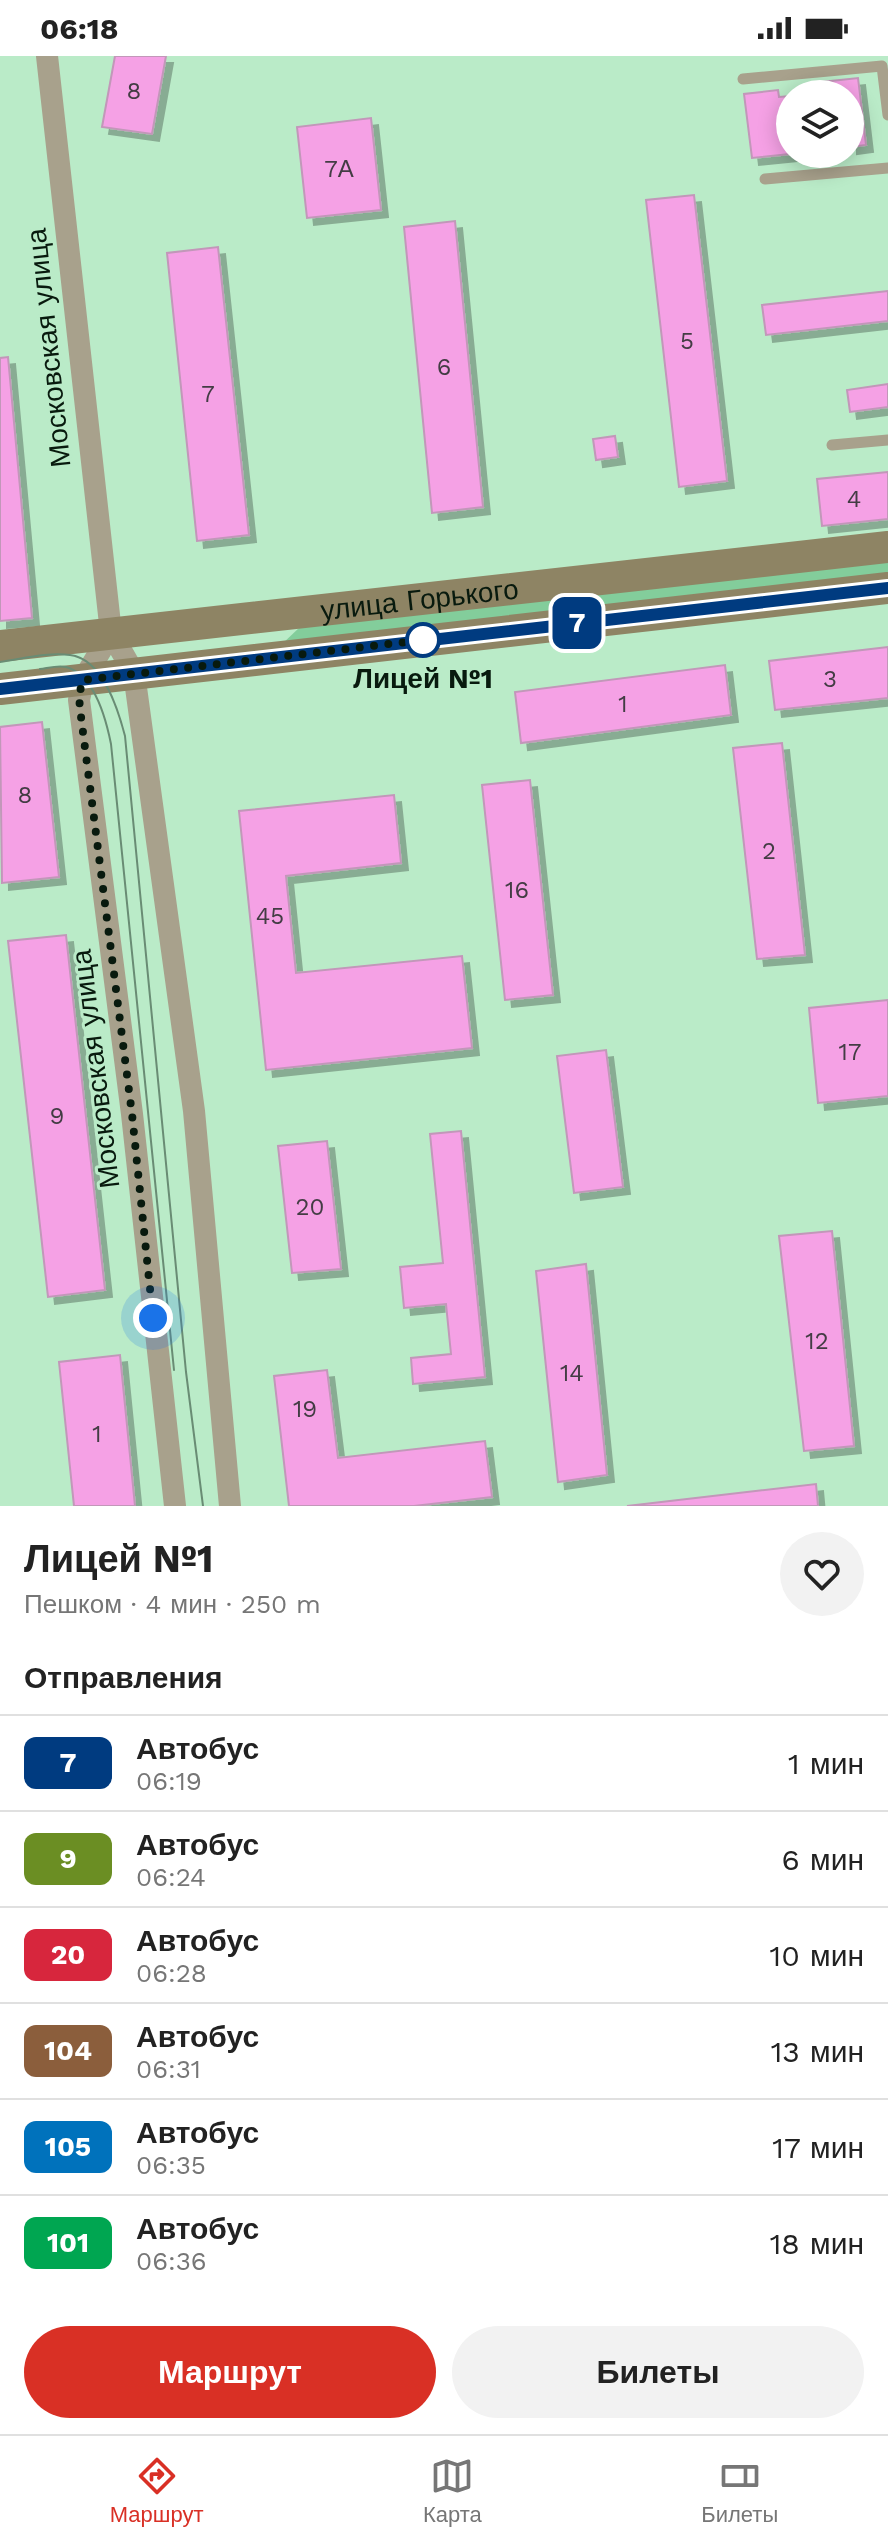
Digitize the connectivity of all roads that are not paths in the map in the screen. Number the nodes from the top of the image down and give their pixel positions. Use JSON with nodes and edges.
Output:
{"nodes":[{"id":1,"x":47,"y":56,"type":"edge"},
{"id":2,"x":743,"y":79,"type":"dead end"},
{"id":3,"x":888,"y":115,"type":"edge"},
{"id":4,"x":888,"y":168,"type":"edge"},
{"id":5,"x":765,"y":179,"type":"dead end"},
{"id":6,"x":888,"y":440,"type":"edge"},
{"id":7,"x":832,"y":445,"type":"dead end"},
{"id":8,"x":888,"y":547,"type":"edge"},
{"id":9,"x":888,"y":588,"type":"edge"},
{"id":10,"x":111,"y":633,"type":"junction"},
{"id":11,"x":0,"y":646,"type":"edge"},
{"id":12,"x":134,"y":673,"type":"junction"},
{"id":13,"x":83,"y":680,"type":"junction"},
{"id":14,"x":0,"y":689,"type":"edge"},
{"id":15,"x":175,"y":1506,"type":"edge"},
{"id":16,"x":230,"y":1506,"type":"edge"}],
"edges":[{"from":1,"to":10,"type":"street","name":"Московская улица"},
{"from":2,"to":3,"type":"lane"},
{"from":4,"to":5,"type":"lane"},
{"from":6,"to":7,"type":"lane"},
{"from":8,"to":10,"type":"main road","name":"улица Горького"},
{"from":9,"to":12,"type":"main road","name":"улица Горького"},
{"from":10,"to":11,"type":"main road","name":"улица Горького"},
{"from":10,"to":12,"type":"street","name":"Московская улица"},
{"from":10,"to":13,"type":"street","name":"Московская улица"},
{"from":12,"to":13,"type":"main road","name":"улица Горького"},
{"from":12,"to":16,"type":"street","name":"Московская улица"},
{"from":13,"to":14,"type":"main road","name":"улица Горького"},
{"from":13,"to":15,"type":"street","name":"Московская улица"}]}
